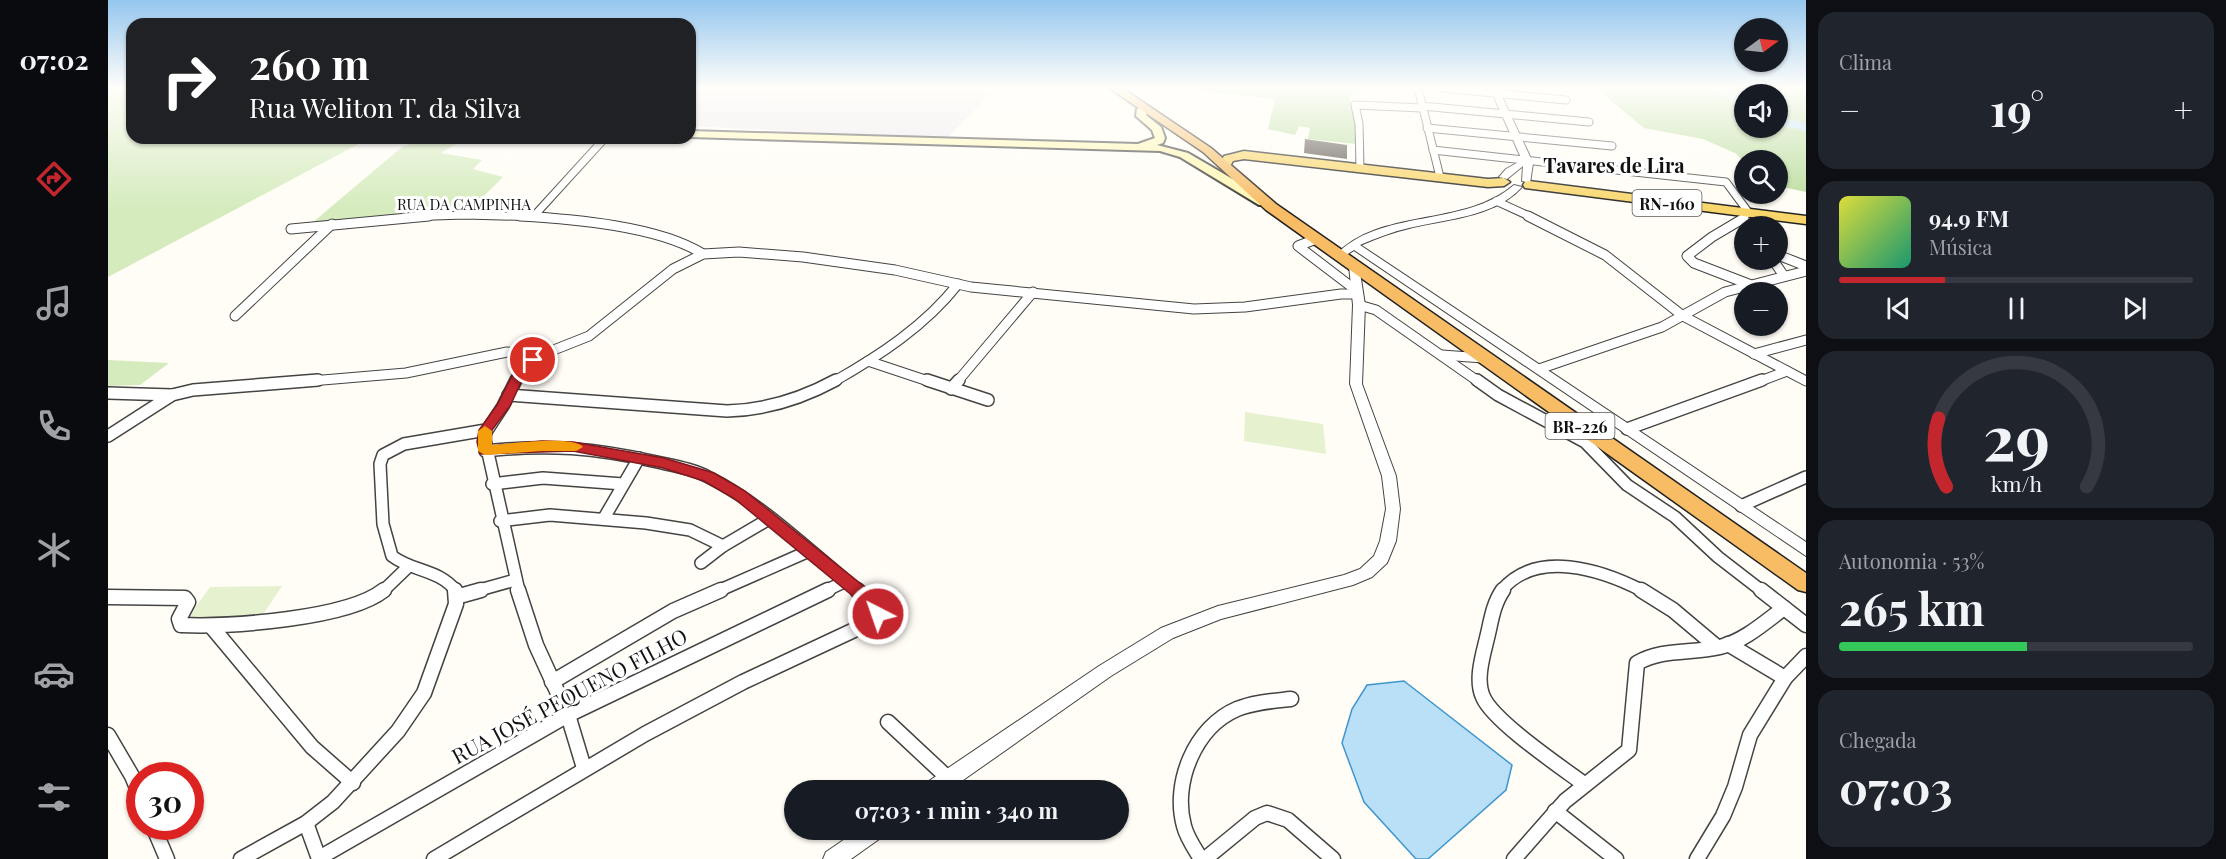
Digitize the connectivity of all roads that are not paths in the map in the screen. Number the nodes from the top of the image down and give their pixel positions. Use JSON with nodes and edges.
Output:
{"nodes":[{"id":1,"x":1156,"y":128,"type":"edge"},
{"id":2,"x":1174,"y":128,"type":"edge"},
{"id":3,"x":1359,"y":128,"type":"edge"},
{"id":4,"x":1427,"y":128,"type":"joint"},
{"id":5,"x":1511,"y":128,"type":"edge"},
{"id":6,"x":696,"y":134,"type":"edge"},
{"id":7,"x":1515,"y":136,"type":"junction"},
{"id":8,"x":600,"y":144,"type":"edge"},
{"id":9,"x":1131,"y":146,"type":"junction"},
{"id":10,"x":1202,"y":146,"type":"junction"},
{"id":11,"x":1612,"y":146,"type":"dead end"},
{"id":12,"x":1433,"y":150,"type":"junction"},
{"id":13,"x":1278,"y":158,"type":"junction"},
{"id":14,"x":1526,"y":161,"type":"junction"},
{"id":15,"x":1225,"y":165,"type":"junction"},
{"id":16,"x":1360,"y":168,"type":"junction"},
{"id":17,"x":1440,"y":177,"type":"junction"},
{"id":18,"x":1516,"y":182,"type":"junction"},
{"id":19,"x":1496,"y":201,"type":"junction"},
{"id":20,"x":1271,"y":207,"type":"junction"},
{"id":21,"x":1738,"y":216,"type":"edge"},
{"id":22,"x":1744,"y":216,"type":"edge"},
{"id":23,"x":533,"y":217,"type":"junction"},
{"id":24,"x":1788,"y":219,"type":"edge"},
{"id":25,"x":1806,"y":220,"type":"edge"},
{"id":26,"x":333,"y":224,"type":"junction"},
{"id":27,"x":1734,"y":224,"type":"edge"},
{"id":28,"x":291,"y":229,"type":"dead end"},
{"id":29,"x":1316,"y":238,"type":"junction"},
{"id":30,"x":1353,"y":245,"type":"junction"},
{"id":31,"x":703,"y":254,"type":"junction"},
{"id":32,"x":1789,"y":259,"type":"joint"},
{"id":33,"x":1806,"y":259,"type":"edge"},
{"id":34,"x":1347,"y":261,"type":"junction"},
{"id":35,"x":1806,"y":269,"type":"edge"},
{"id":36,"x":1780,"y":270,"type":"edge"},
{"id":37,"x":1784,"y":276,"type":"junction"},
{"id":38,"x":1743,"y":282,"type":"edge"},
{"id":39,"x":1765,"y":282,"type":"edge"},
{"id":40,"x":958,"y":284,"type":"junction"},
{"id":41,"x":1734,"y":290,"type":"edge"},
{"id":42,"x":1033,"y":292,"type":"junction"},
{"id":43,"x":1358,"y":297,"type":"junction"},
{"id":44,"x":235,"y":316,"type":"dead end"},
{"id":45,"x":1683,"y":316,"type":"junction"},
{"id":46,"x":1806,"y":340,"type":"edge"},
{"id":47,"x":1754,"y":354,"type":"junction"},
{"id":48,"x":541,"y":355,"type":"junction"},
{"id":49,"x":1440,"y":355,"type":"junction"},
{"id":50,"x":1483,"y":358,"type":"junction"},
{"id":51,"x":868,"y":361,"type":"junction"},
{"id":52,"x":1539,"y":369,"type":"junction"},
{"id":53,"x":1787,"y":371,"type":"junction"},
{"id":54,"x":1806,"y":381,"type":"edge"},
{"id":55,"x":951,"y":388,"type":"junction"},
{"id":56,"x":108,"y":393,"type":"edge"},
{"id":57,"x":172,"y":395,"type":"junction"},
{"id":58,"x":508,"y":395,"type":"junction"},
{"id":59,"x":988,"y":400,"type":"dead end"},
{"id":60,"x":1627,"y":429,"type":"junction"},
{"id":61,"x":486,"y":430,"type":"junction"},
{"id":62,"x":108,"y":436,"type":"edge"},
{"id":63,"x":1585,"y":436,"type":"junction"},
{"id":64,"x":485,"y":451,"type":"junction"},
{"id":65,"x":639,"y":458,"type":"junction"},
{"id":66,"x":1806,"y":477,"type":"edge"},
{"id":67,"x":492,"y":484,"type":"junction"},
{"id":68,"x":623,"y":484,"type":"junction"},
{"id":69,"x":1741,"y":506,"type":"junction"},
{"id":70,"x":604,"y":518,"type":"junction"},
{"id":71,"x":769,"y":519,"type":"junction"},
{"id":72,"x":500,"y":521,"type":"junction"},
{"id":73,"x":723,"y":546,"type":"junction"},
{"id":74,"x":1806,"y":550,"type":"edge"},
{"id":75,"x":809,"y":551,"type":"junction"},
{"id":76,"x":701,"y":563,"type":"dead end"},
{"id":77,"x":409,"y":566,"type":"junction"},
{"id":78,"x":515,"y":580,"type":"junction"},
{"id":79,"x":846,"y":581,"type":"junction"},
{"id":80,"x":1806,"y":585,"type":"edge"},
{"id":81,"x":108,"y":597,"type":"edge"},
{"id":82,"x":456,"y":597,"type":"junction"},
{"id":83,"x":1784,"y":608,"type":"junction"},
{"id":84,"x":1805,"y":624,"type":"edge"},
{"id":85,"x":211,"y":626,"type":"junction"},
{"id":86,"x":1723,"y":646,"type":"junction"},
{"id":87,"x":1806,"y":656,"type":"edge"},
{"id":88,"x":1785,"y":678,"type":"junction"},
{"id":89,"x":552,"y":682,"type":"junction"},
{"id":90,"x":1291,"y":699,"type":"dead end"},
{"id":91,"x":568,"y":716,"type":"junction"},
{"id":92,"x":888,"y":722,"type":"dead end"},
{"id":93,"x":108,"y":735,"type":"edge"},
{"id":94,"x":126,"y":766,"type":"edge"},
{"id":95,"x":584,"y":768,"type":"junction"},
{"id":96,"x":950,"y":780,"type":"joint"},
{"id":97,"x":353,"y":783,"type":"junction"},
{"id":98,"x":1584,"y":784,"type":"junction"},
{"id":99,"x":1556,"y":811,"type":"junction"},
{"id":100,"x":306,"y":823,"type":"junction"},
{"id":101,"x":159,"y":840,"type":"edge"},
{"id":102,"x":861,"y":840,"type":"edge"},
{"id":103,"x":167,"y":859,"type":"edge"},
{"id":104,"x":241,"y":859,"type":"edge"},
{"id":105,"x":319,"y":859,"type":"edge"},
{"id":106,"x":434,"y":859,"type":"edge"},
{"id":107,"x":833,"y":859,"type":"edge"},
{"id":108,"x":1203,"y":859,"type":"edge"},
{"id":109,"x":1333,"y":859,"type":"edge"},
{"id":110,"x":1514,"y":859,"type":"edge"},
{"id":111,"x":1616,"y":859,"type":"edge"},
{"id":112,"x":1697,"y":859,"type":"edge"}],
"edges":[{"from":1,"to":9,"type":"main road"},
{"from":2,"to":10,"type":"highway","number":"BR-226"},
{"from":3,"to":16,"type":"street"},
{"from":4,"to":7,"type":"street"},
{"from":4,"to":12,"type":"street"},
{"from":5,"to":7,"type":"street"},
{"from":6,"to":9,"type":"main road"},
{"from":7,"to":11,"type":"street"},
{"from":7,"to":14,"type":"street"},
{"from":8,"to":23,"type":"street"},
{"from":9,"to":20,"type":"main road"},
{"from":10,"to":13,"type":"main road","number":"RN-160"},
{"from":10,"to":15,"type":"highway","number":"BR-226"},
{"from":12,"to":14,"type":"street"},
{"from":12,"to":17,"type":"street"},
{"from":13,"to":15,"type":"main road","number":"RN-160"},
{"from":13,"to":16,"type":"main road","number":"RN-160"},
{"from":14,"to":18,"type":"street"},
{"from":14,"to":18,"type":"street"},
{"from":14,"to":22,"type":"street"},
{"from":15,"to":20,"type":"highway","number":"BR-226"},
{"from":16,"to":17,"type":"main road","number":"RN-160"},
{"from":17,"to":18,"type":"main road","number":"RN-160"},
{"from":18,"to":19,"type":"street"},
{"from":18,"to":21,"type":"main road","number":"RN-160"},
{"from":19,"to":30,"type":"street"},
{"from":19,"to":45,"type":"street"},
{"from":20,"to":29,"type":"highway","number":"BR-226"},
{"from":23,"to":26,"type":"street","name":"RUA DA CAMPINHA"},
{"from":23,"to":31,"type":"street","name":"RUA DA CAMPINHA"},
{"from":24,"to":25,"type":"main road","number":"RN-160"},
{"from":26,"to":28,"type":"street","name":"RUA DA CAMPINHA"},
{"from":26,"to":44,"type":"street"},
{"from":27,"to":38,"type":"street"},
{"from":29,"to":34,"type":"highway","number":"BR-226"},
{"from":29,"to":43,"type":"street"},
{"from":30,"to":34,"type":"street"},
{"from":30,"to":52,"type":"street"},
{"from":31,"to":40,"type":"street"},
{"from":31,"to":48,"type":"street"},
{"from":32,"to":33,"type":"street"},
{"from":32,"to":35,"type":"street"},
{"from":34,"to":43,"type":"street"},
{"from":34,"to":50,"type":"highway","number":"BR-226"},
{"from":35,"to":37,"type":"street"},
{"from":36,"to":37,"type":"street"},
{"from":37,"to":39,"type":"street"},
{"from":40,"to":42,"type":"street"},
{"from":40,"to":51,"type":"street"},
{"from":41,"to":45,"type":"street"},
{"from":42,"to":43,"type":"street"},
{"from":42,"to":55,"type":"street"},
{"from":43,"to":49,"type":"street"},
{"from":43,"to":96,"type":"street"},
{"from":45,"to":47,"type":"street"},
{"from":45,"to":52,"type":"street"},
{"from":46,"to":47,"type":"street"},
{"from":47,"to":53,"type":"street"},
{"from":48,"to":57,"type":"street"},
{"from":48,"to":58,"type":"street"},
{"from":49,"to":50,"type":"street"},
{"from":49,"to":63,"type":"street"},
{"from":50,"to":63,"type":"highway","number":"BR-226"},
{"from":51,"to":55,"type":"street"},
{"from":51,"to":58,"type":"street"},
{"from":52,"to":60,"type":"street"},
{"from":53,"to":54,"type":"street"},
{"from":53,"to":60,"type":"street"},
{"from":55,"to":59,"type":"street"},
{"from":56,"to":57,"type":"street"},
{"from":57,"to":62,"type":"street"},
{"from":58,"to":61,"type":"street"},
{"from":60,"to":69,"type":"street"},
{"from":61,"to":64,"type":"street"},
{"from":61,"to":77,"type":"street"},
{"from":63,"to":80,"type":"highway","number":"BR-226"},
{"from":63,"to":83,"type":"street"},
{"from":64,"to":65,"type":"street"},
{"from":64,"to":67,"type":"street"},
{"from":65,"to":68,"type":"street"},
{"from":65,"to":71,"type":"street"},
{"from":66,"to":69,"type":"street"},
{"from":67,"to":68,"type":"street"},
{"from":67,"to":72,"type":"street"},
{"from":68,"to":70,"type":"street"},
{"from":69,"to":74,"type":"street"},
{"from":70,"to":72,"type":"street"},
{"from":70,"to":73,"type":"street"},
{"from":71,"to":73,"type":"street"},
{"from":71,"to":75,"type":"street"},
{"from":72,"to":78,"type":"street"},
{"from":73,"to":76,"type":"street"},
{"from":75,"to":79,"type":"street"},
{"from":75,"to":89,"type":"street"},
{"from":77,"to":82,"type":"street"},
{"from":77,"to":85,"type":"street"},
{"from":78,"to":82,"type":"street"},
{"from":78,"to":89,"type":"street"},
{"from":79,"to":91,"type":"street","name":"RUA JOSÉ PEQUENO FILHO"},
{"from":79,"to":95,"type":"street"},
{"from":81,"to":85,"type":"street"},
{"from":82,"to":97,"type":"street"},
{"from":83,"to":84,"type":"street"},
{"from":83,"to":86,"type":"street"},
{"from":85,"to":97,"type":"street"},
{"from":86,"to":88,"type":"street"},
{"from":86,"to":98,"type":"street"},
{"from":86,"to":98,"type":"street"},
{"from":87,"to":88,"type":"street"},
{"from":88,"to":112,"type":"street"},
{"from":89,"to":91,"type":"street"},
{"from":90,"to":108,"type":"street"},
{"from":91,"to":95,"type":"street"},
{"from":91,"to":105,"type":"street","name":"RUA JOSÉ PEQUENO FILHO"},
{"from":92,"to":96,"type":"street"},
{"from":93,"to":94,"type":"street"},
{"from":95,"to":106,"type":"street"},
{"from":97,"to":100,"type":"street"},
{"from":98,"to":99,"type":"street"},
{"from":99,"to":110,"type":"street"},
{"from":99,"to":111,"type":"street"},
{"from":100,"to":104,"type":"street"},
{"from":100,"to":105,"type":"street"},
{"from":101,"to":103,"type":"street"},
{"from":102,"to":107,"type":"street"},
{"from":108,"to":109,"type":"street"}]}
